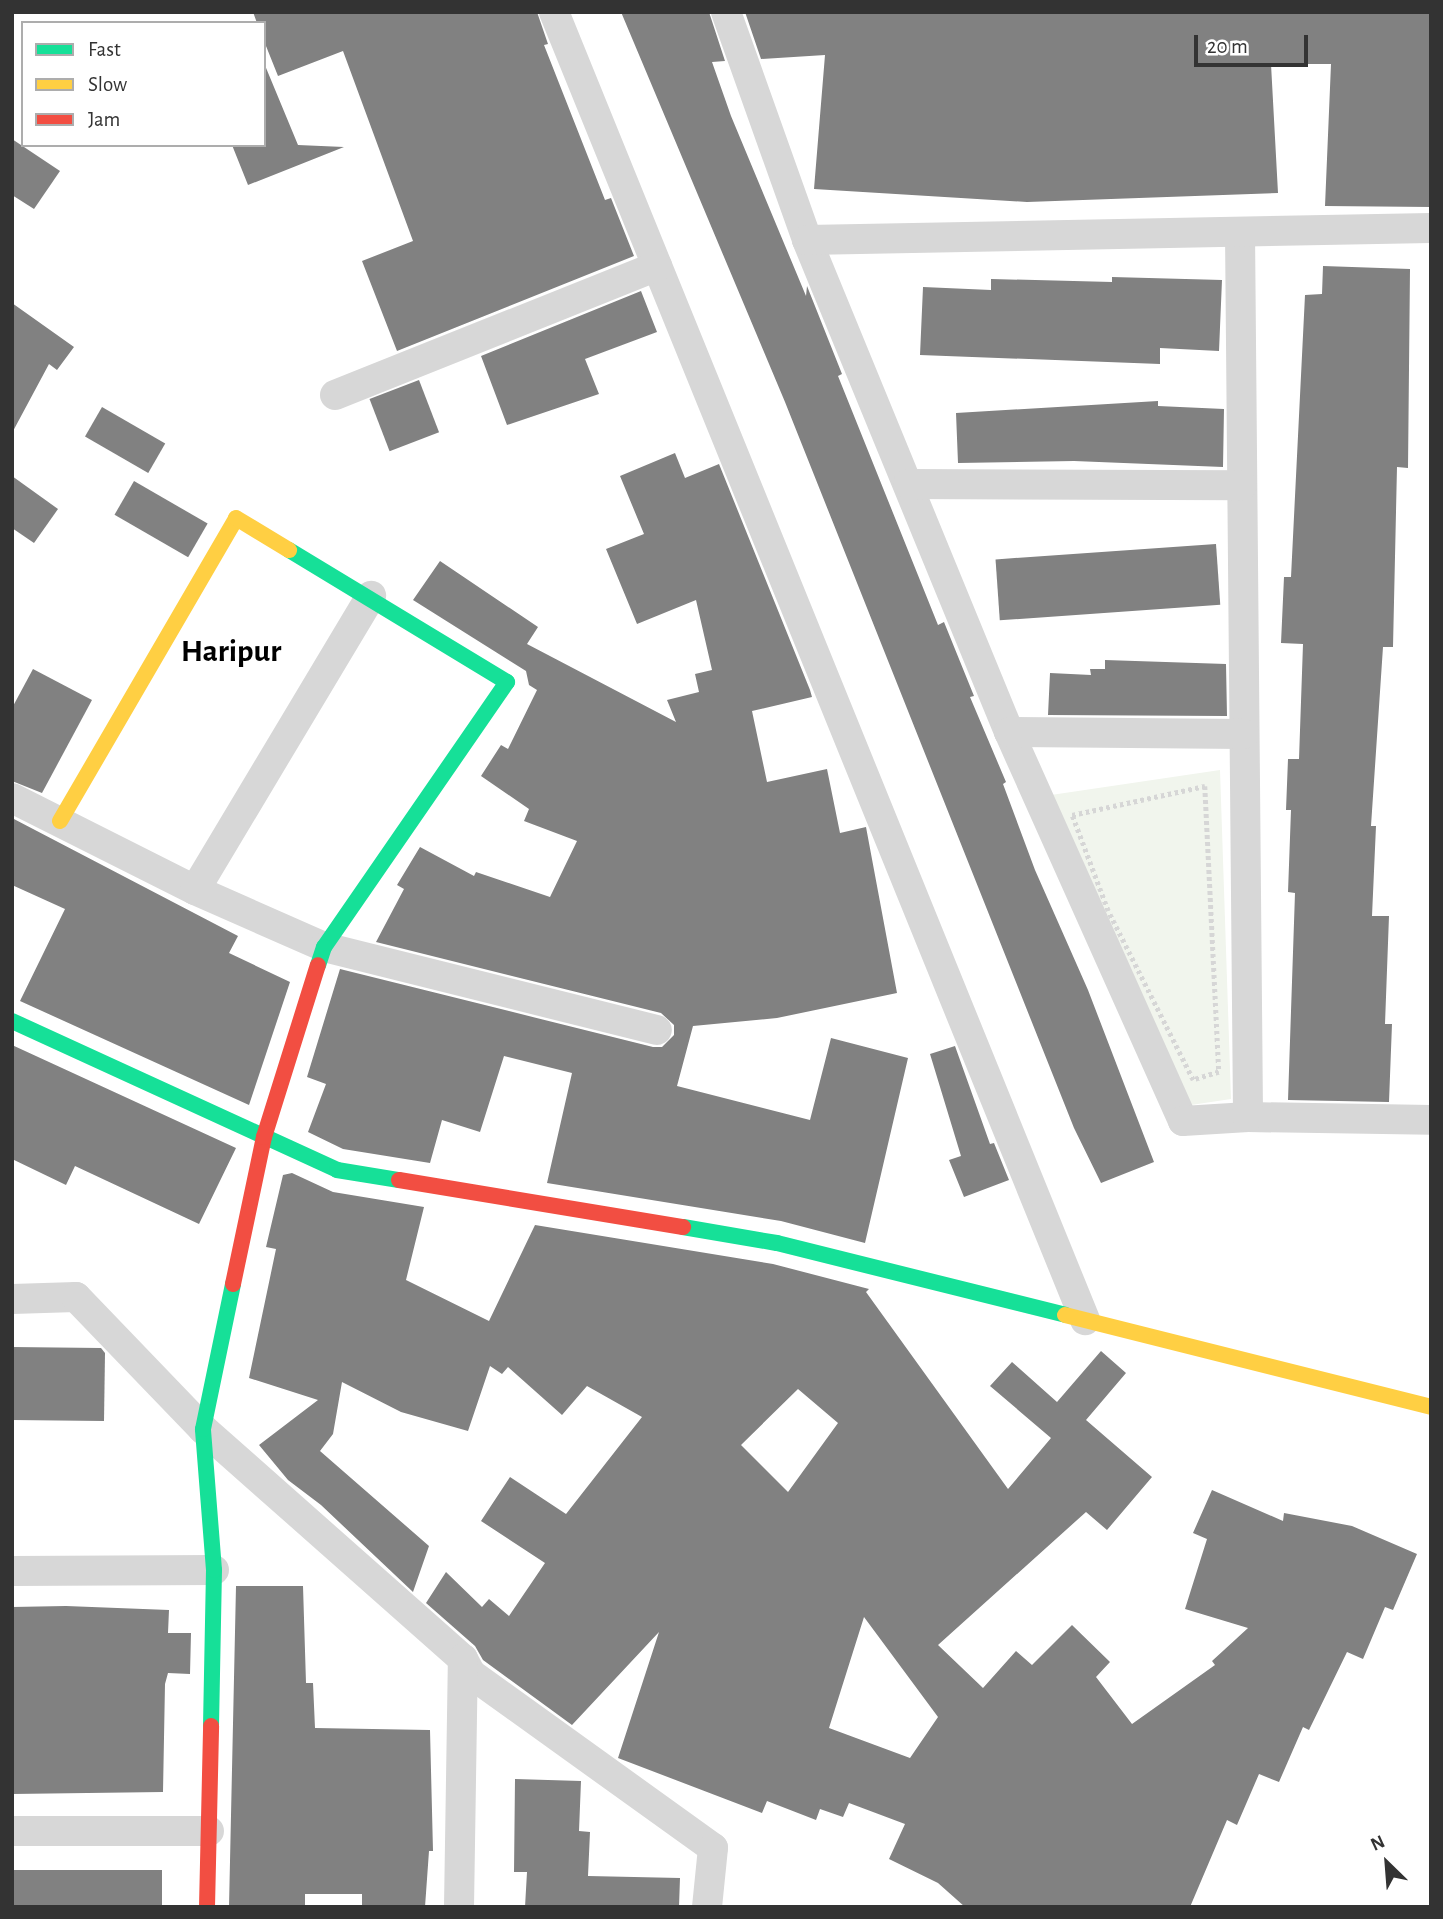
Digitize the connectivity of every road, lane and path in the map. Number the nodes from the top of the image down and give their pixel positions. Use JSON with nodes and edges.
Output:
{"nodes":[{"id":1,"x":554,"y":12,"type":"edge"},
{"id":2,"x":726,"y":12,"type":"edge"},
{"id":3,"x":1431,"y":228,"type":"edge"},
{"id":4,"x":1240,"y":232,"type":"junction"},
{"id":5,"x":807,"y":240,"type":"junction"},
{"id":6,"x":657,"y":266,"type":"junction"},
{"id":7,"x":335,"y":395,"type":"dead end"},
{"id":8,"x":908,"y":484,"type":"junction"},
{"id":9,"x":1242,"y":485,"type":"junction"},
{"id":10,"x":371,"y":596,"type":"junction"},
{"id":11,"x":1009,"y":732,"type":"junction"},
{"id":12,"x":1244,"y":734,"type":"junction"},
{"id":13,"x":12,"y":798,"type":"edge"},
{"id":14,"x":1072,"y":815,"type":"joint"},
{"id":15,"x":60,"y":821,"type":"junction"},
{"id":16,"x":195,"y":890,"type":"junction"},
{"id":17,"x":324,"y":947,"type":"junction"},
{"id":18,"x":12,"y":1021,"type":"edge"},
{"id":19,"x":657,"y":1030,"type":"dead end"},
{"id":20,"x":1248,"y":1116,"type":"junction"},
{"id":21,"x":1431,"y":1120,"type":"edge"},
{"id":22,"x":264,"y":1137,"type":"junction"},
{"id":23,"x":12,"y":1299,"type":"edge"},
{"id":24,"x":1085,"y":1320,"type":"junction"},
{"id":25,"x":1431,"y":1407,"type":"edge"},
{"id":26,"x":203,"y":1429,"type":"junction"},
{"id":27,"x":214,"y":1570,"type":"junction"},
{"id":28,"x":12,"y":1571,"type":"edge"},
{"id":29,"x":463,"y":1659,"type":"junction"},
{"id":30,"x":12,"y":1831,"type":"edge"},
{"id":31,"x":209,"y":1831,"type":"junction"},
{"id":32,"x":207,"y":1907,"type":"edge"},
{"id":33,"x":459,"y":1907,"type":"edge"},
{"id":34,"x":707,"y":1907,"type":"edge"}],
"edges":[{"from":1,"to":6,"type":"street"},
{"from":2,"to":5,"type":"street"},
{"from":3,"to":4,"type":"street"},
{"from":4,"to":5,"type":"street"},
{"from":4,"to":9,"type":"street"},
{"from":5,"to":8,"type":"street"},
{"from":6,"to":7,"type":"street"},
{"from":6,"to":24,"type":"street"},
{"from":8,"to":9,"type":"street"},
{"from":8,"to":11,"type":"street"},
{"from":9,"to":12,"type":"street"},
{"from":10,"to":15,"type":"street"},
{"from":10,"to":16,"type":"street"},
{"from":10,"to":17,"type":"street"},
{"from":11,"to":12,"type":"street"},
{"from":11,"to":20,"type":"street"},
{"from":12,"to":20,"type":"street"},
{"from":13,"to":15,"type":"street"},
{"from":14,"to":14,"type":"path"},
{"from":15,"to":16,"type":"street"},
{"from":16,"to":17,"type":"street"},
{"from":17,"to":19,"type":"street"},
{"from":17,"to":22,"type":"street"},
{"from":18,"to":22,"type":"street"},
{"from":20,"to":21,"type":"street"},
{"from":22,"to":24,"type":"street"},
{"from":22,"to":26,"type":"street"},
{"from":23,"to":26,"type":"street"},
{"from":24,"to":25,"type":"street"},
{"from":26,"to":27,"type":"street"},
{"from":26,"to":29,"type":"street"},
{"from":27,"to":28,"type":"street"},
{"from":27,"to":31,"type":"street"},
{"from":29,"to":33,"type":"street"},
{"from":29,"to":34,"type":"street"},
{"from":30,"to":31,"type":"street"},
{"from":31,"to":32,"type":"street"}]}
